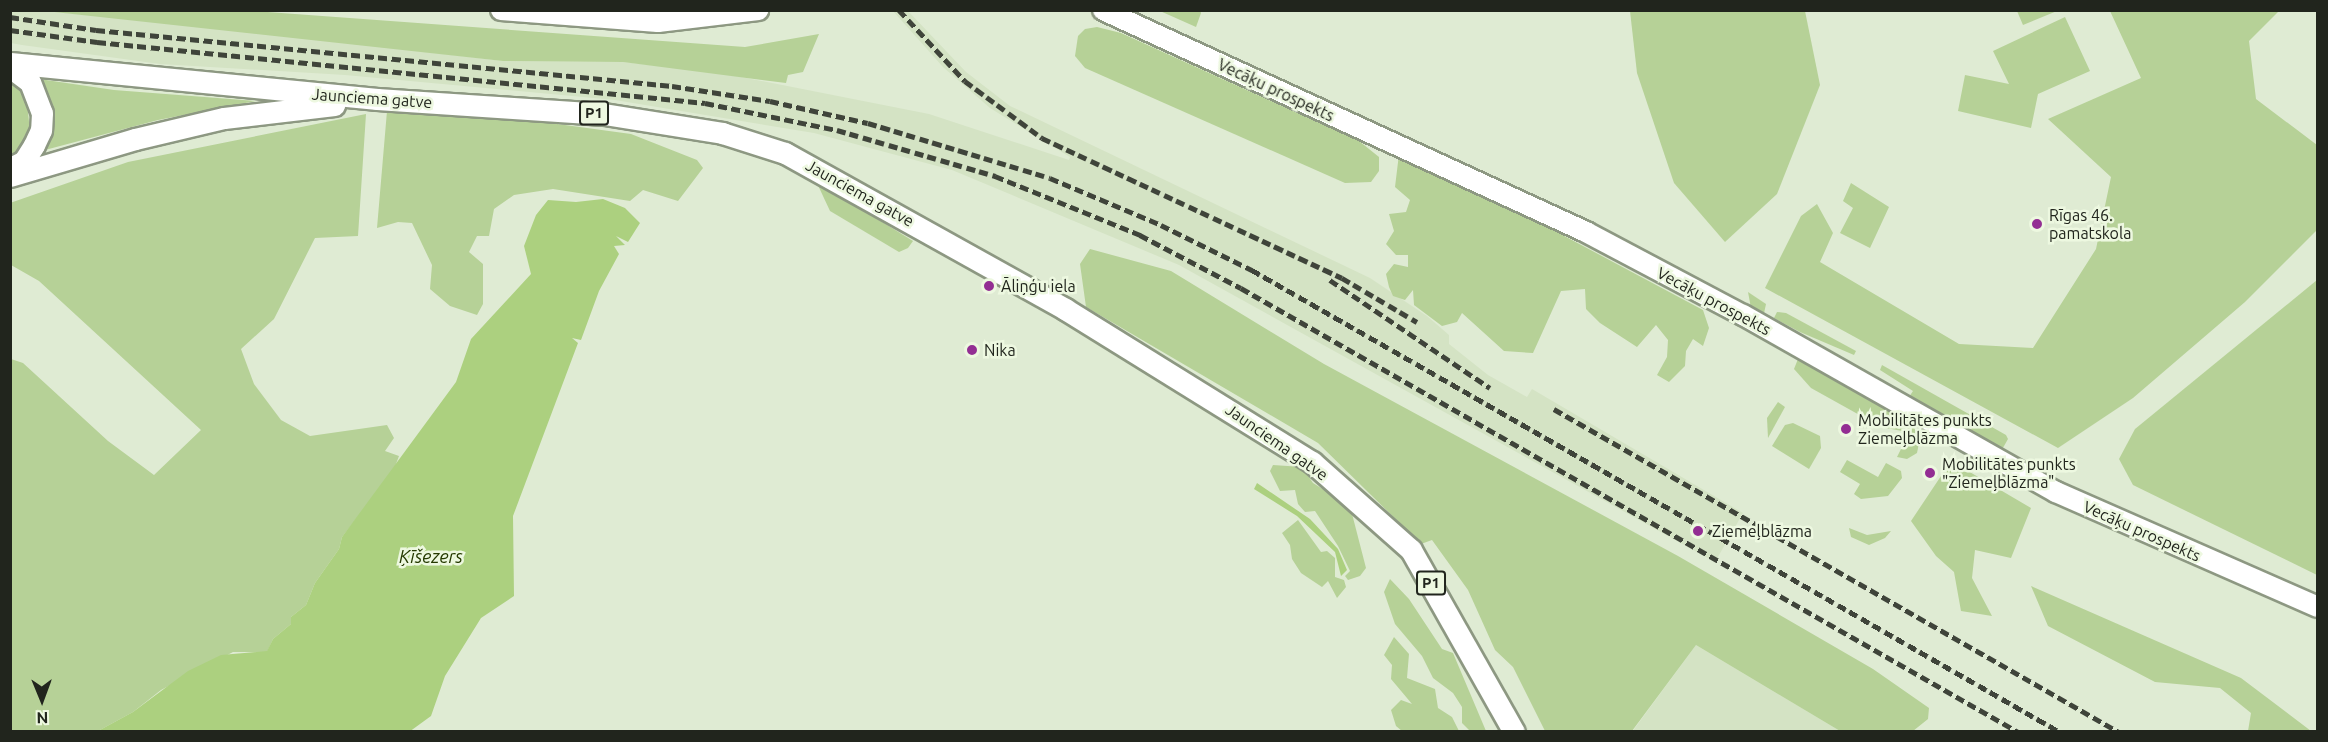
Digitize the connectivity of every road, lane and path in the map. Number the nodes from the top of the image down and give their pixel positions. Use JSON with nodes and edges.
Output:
{"nodes":[{"id":1,"x":501,"y":10,"type":"edge"},
{"id":2,"x":758,"y":10,"type":"edge"},
{"id":3,"x":1102,"y":10,"type":"edge"},
{"id":4,"x":10,"y":65,"type":"edge"},
{"id":5,"x":376,"y":99,"type":"junction"},
{"id":6,"x":10,"y":168,"type":"edge"},
{"id":7,"x":10,"y":176,"type":"edge"},
{"id":8,"x":2318,"y":606,"type":"edge"},
{"id":9,"x":1514,"y":732,"type":"edge"}],
"edges":[{"from":1,"to":2,"type":"main road"},
{"from":3,"to":8,"type":"main road","name":"Vecāķu prospekts"},
{"from":4,"to":5,"type":"main road","name":"Jaunciema gatve","number":"P1"},
{"from":4,"to":6,"type":"main road"},
{"from":5,"to":7,"type":"main road","number":"P1"},
{"from":5,"to":9,"type":"main road","name":"Jaunciema gatve","number":"P1"}]}
